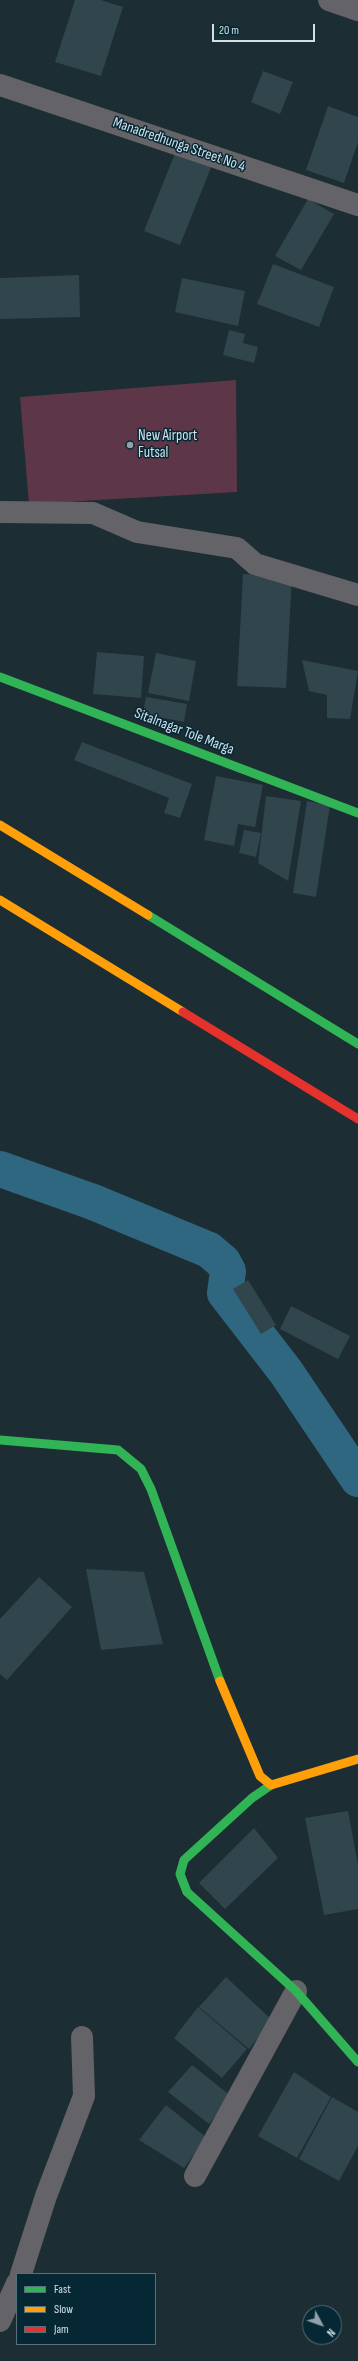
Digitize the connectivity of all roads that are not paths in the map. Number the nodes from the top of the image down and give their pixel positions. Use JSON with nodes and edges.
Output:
{"nodes":[{"id":1,"x":0,"y":85,"type":"edge"},
{"id":2,"x":358,"y":205,"type":"edge"},
{"id":3,"x":0,"y":512,"type":"edge"},
{"id":4,"x":358,"y":596,"type":"edge"},
{"id":5,"x":0,"y":677,"type":"edge"},
{"id":6,"x":358,"y":813,"type":"edge"},
{"id":7,"x":0,"y":825,"type":"edge"},
{"id":8,"x":0,"y":900,"type":"edge"},
{"id":9,"x":358,"y":1044,"type":"edge"},
{"id":10,"x":358,"y":1119,"type":"edge"},
{"id":11,"x":0,"y":1440,"type":"edge"},
{"id":12,"x":358,"y":1759,"type":"edge"},
{"id":13,"x":271,"y":1785,"type":"junction"},
{"id":14,"x":296,"y":1991,"type":"junction"},
{"id":15,"x":82,"y":2037,"type":"dead end"},
{"id":16,"x":358,"y":2062,"type":"edge"},
{"id":17,"x":195,"y":2176,"type":"dead end"},
{"id":18,"x":21,"y":2273,"type":"edge"},
{"id":19,"x":16,"y":2285,"type":"edge"},
{"id":20,"x":0,"y":2321,"type":"edge"}],
"edges":[{"from":1,"to":2,"type":"street","name":"Manadredhunga Street No 4"},
{"from":3,"to":4,"type":"street"},
{"from":5,"to":6,"type":"street","name":"Sitalnagar Tole Marga"},
{"from":7,"to":9,"type":"street"},
{"from":8,"to":10,"type":"street"},
{"from":11,"to":13,"type":"street"},
{"from":12,"to":13,"type":"street"},
{"from":13,"to":14,"type":"street"},
{"from":14,"to":16,"type":"street"},
{"from":14,"to":17,"type":"street"},
{"from":15,"to":18,"type":"street"},
{"from":19,"to":20,"type":"street"}]}
